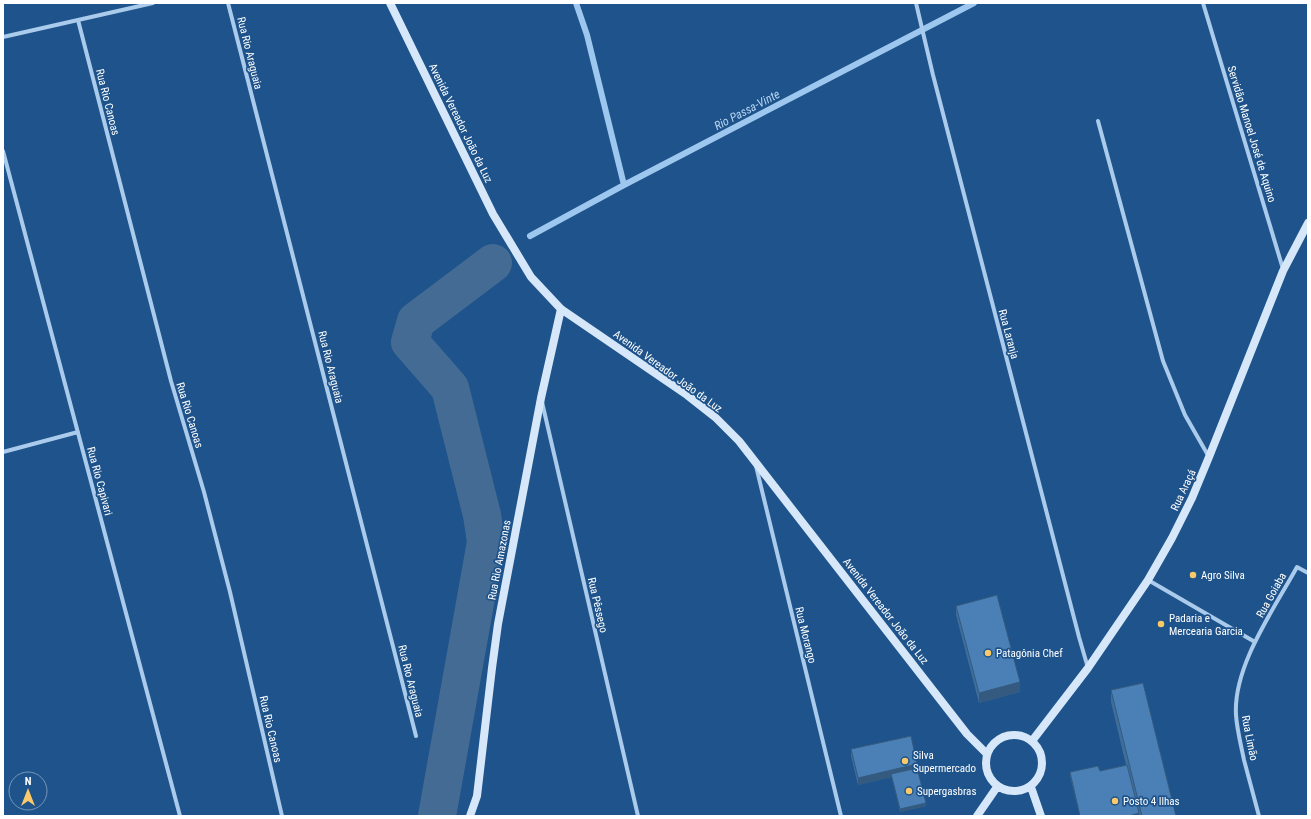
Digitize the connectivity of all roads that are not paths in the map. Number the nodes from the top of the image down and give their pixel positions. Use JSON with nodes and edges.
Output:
{"nodes":[{"id":1,"x":153,"y":3,"type":"edge"},
{"id":2,"x":228,"y":3,"type":"edge"},
{"id":3,"x":390,"y":3,"type":"edge"},
{"id":4,"x":916,"y":3,"type":"edge"},
{"id":5,"x":1203,"y":3,"type":"edge"},
{"id":6,"x":78,"y":20,"type":"junction"},
{"id":7,"x":3,"y":37,"type":"edge"},
{"id":8,"x":1098,"y":121,"type":"dead end"},
{"id":9,"x":3,"y":151,"type":"edge"},
{"id":10,"x":1308,"y":223,"type":"edge"},
{"id":11,"x":1283,"y":271,"type":"junction"},
{"id":12,"x":561,"y":309,"type":"junction"},
{"id":13,"x":541,"y":398,"type":"junction"},
{"id":14,"x":78,"y":432,"type":"junction"},
{"id":15,"x":3,"y":452,"type":"edge"},
{"id":16,"x":1209,"y":457,"type":"junction"},
{"id":17,"x":754,"y":458,"type":"junction"},
{"id":18,"x":1308,"y":573,"type":"edge"},
{"id":19,"x":1148,"y":580,"type":"junction"},
{"id":20,"x":1255,"y":642,"type":"junction"},
{"id":21,"x":1088,"y":668,"type":"junction"},
{"id":22,"x":416,"y":736,"type":"dead end"},
{"id":23,"x":1032,"y":741,"type":"junction"},
{"id":24,"x":987,"y":754,"type":"junction"},
{"id":25,"x":998,"y":787,"type":"junction"},
{"id":26,"x":1031,"y":787,"type":"junction"},
{"id":27,"x":471,"y":815,"type":"edge"},
{"id":28,"x":180,"y":816,"type":"edge"},
{"id":29,"x":282,"y":816,"type":"edge"},
{"id":30,"x":638,"y":816,"type":"edge"},
{"id":31,"x":840,"y":816,"type":"edge"},
{"id":32,"x":977,"y":816,"type":"edge"},
{"id":33,"x":1041,"y":816,"type":"edge"},
{"id":34,"x":1259,"y":816,"type":"edge"}],
"edges":[{"from":1,"to":6,"type":"street"},
{"from":2,"to":22,"type":"street","name":"Rua Rio Araguaia"},
{"from":3,"to":12,"type":"street","name":"Avenida Vereador João da Luz"},
{"from":4,"to":21,"type":"street","name":"Rua Laranja"},
{"from":5,"to":11,"type":"street","name":"Servidão Manoel José de Aquino"},
{"from":6,"to":7,"type":"street"},
{"from":6,"to":29,"type":"street","name":"Rua Rio Canoas"},
{"from":8,"to":16,"type":"street"},
{"from":9,"to":14,"type":"street","name":"Rua Rio Capivari"},
{"from":10,"to":11,"type":"street","name":"Rua Araçá"},
{"from":11,"to":16,"type":"street","name":"Rua Araçá"},
{"from":12,"to":13,"type":"street","name":"Rua Rio Amazonas"},
{"from":12,"to":17,"type":"street","name":"Avenida Vereador João da Luz"},
{"from":13,"to":27,"type":"street","name":"Rua Rio Amazonas"},
{"from":13,"to":30,"type":"street","name":"Rua Pêssego"},
{"from":14,"to":15,"type":"street"},
{"from":14,"to":28,"type":"street","name":"Rua Rio Capivari"},
{"from":16,"to":19,"type":"street","name":"Rua Araçá"},
{"from":17,"to":24,"type":"street","name":"Avenida Vereador João da Luz"},
{"from":17,"to":31,"type":"street","name":"Rua Morango"},
{"from":18,"to":20,"type":"street","name":"Rua Goiaba"},
{"from":19,"to":20,"type":"street"},
{"from":19,"to":21,"type":"street","name":"Rua Araçá"},
{"from":20,"to":34,"type":"street","name":"Rua Limão"},
{"from":21,"to":23,"type":"street","name":"Rua Araçá"},
{"from":23,"to":24,"type":"street"},
{"from":23,"to":26,"type":"street"},
{"from":24,"to":25,"type":"street"},
{"from":25,"to":26,"type":"street"},
{"from":25,"to":32,"type":"street"},
{"from":26,"to":33,"type":"street"}]}
